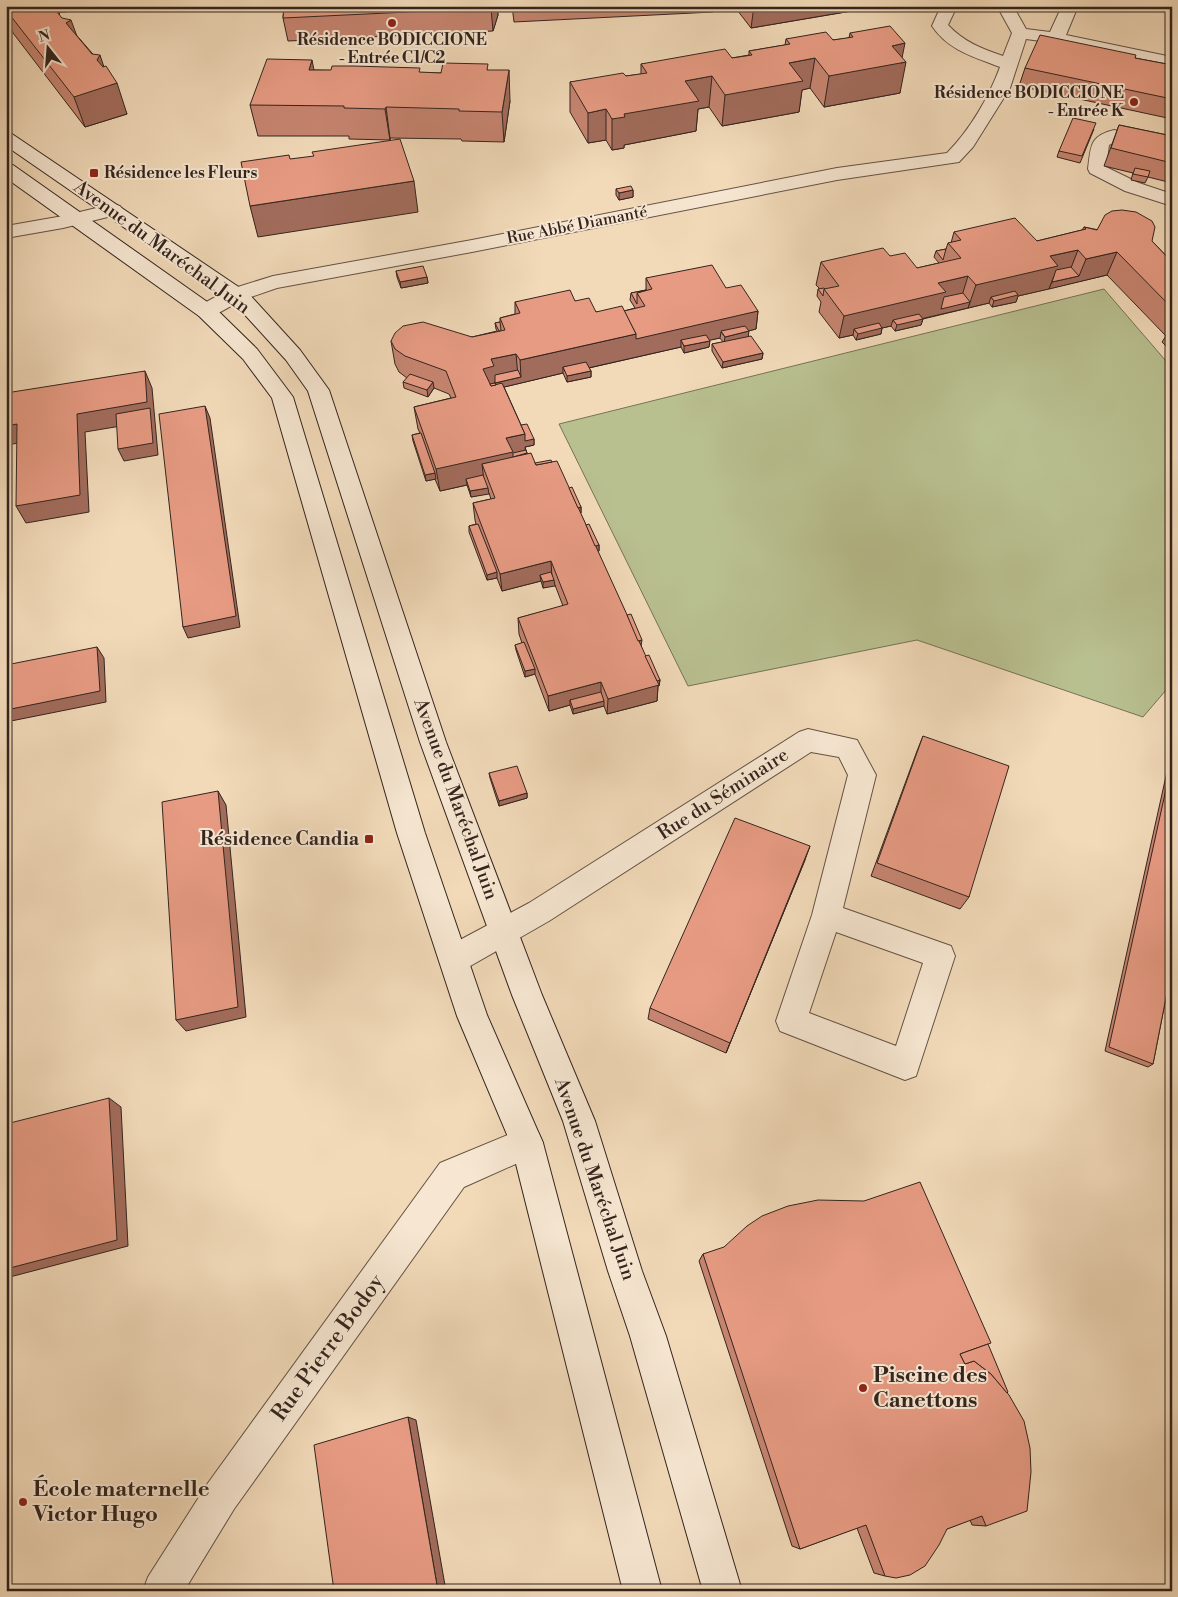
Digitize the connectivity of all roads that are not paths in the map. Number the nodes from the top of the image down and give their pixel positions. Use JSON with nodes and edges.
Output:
{"nodes":[{"id":1,"x":949,"y":6,"type":"edge"},
{"id":2,"x":1005,"y":6,"type":"edge"},
{"id":3,"x":1070,"y":6,"type":"edge"},
{"id":4,"x":1020,"y":33,"type":"junction"},
{"id":5,"x":1056,"y":38,"type":"junction"},
{"id":6,"x":1172,"y":62,"type":"edge"},
{"id":7,"x":1009,"y":64,"type":"junction"},
{"id":8,"x":6,"y":138,"type":"edge"},
{"id":9,"x":1172,"y":147,"type":"edge"},
{"id":10,"x":6,"y":169,"type":"edge"},
{"id":11,"x":1172,"y":200,"type":"edge"},
{"id":12,"x":113,"y":210,"type":"junction"},
{"id":13,"x":76,"y":218,"type":"junction"},
{"id":14,"x":6,"y":232,"type":"edge"},
{"id":15,"x":235,"y":295,"type":"junction"},
{"id":16,"x":206,"y":311,"type":"junction"},
{"id":17,"x":827,"y":916,"type":"junction"},
{"id":18,"x":504,"y":932,"type":"junction"},
{"id":19,"x":454,"y":959,"type":"junction"},
{"id":20,"x":527,"y":1143,"type":"junction"},
{"id":21,"x":162,"y":1591,"type":"edge"},
{"id":22,"x":643,"y":1591,"type":"edge"},
{"id":23,"x":723,"y":1591,"type":"edge"}],
"edges":[{"from":1,"to":7,"type":"street"},
{"from":2,"to":4,"type":"street"},
{"from":3,"to":5,"type":"street"},
{"from":4,"to":5,"type":"street"},
{"from":4,"to":7,"type":"street"},
{"from":5,"to":6,"type":"street"},
{"from":7,"to":15,"type":"street","name":"Rue Abbé Diamanté"},
{"from":8,"to":12,"type":"street","name":"Avenue du Maréchal Juin"},
{"from":9,"to":11,"type":"street"},
{"from":10,"to":13,"type":"street","name":"Avenue du Maréchal Juin"},
{"from":12,"to":13,"type":"street"},
{"from":12,"to":15,"type":"street","name":"Avenue du Maréchal Juin"},
{"from":13,"to":14,"type":"street"},
{"from":13,"to":16,"type":"street","name":"Avenue du Maréchal Juin"},
{"from":15,"to":16,"type":"street","name":"Rue Abbé Diamanté"},
{"from":15,"to":18,"type":"street","name":"Avenue du Maréchal Juin"},
{"from":16,"to":19,"type":"street","name":"Avenue du Maréchal Juin"},
{"from":17,"to":17,"type":"street","name":"Rue du Séminaire"},
{"from":17,"to":18,"type":"street","name":"Rue du Séminaire"},
{"from":18,"to":19,"type":"street","name":"Rue du Séminaire"},
{"from":18,"to":23,"type":"street","name":"Avenue du Maréchal Juin"},
{"from":19,"to":20,"type":"street","name":"Avenue du Maréchal Juin"},
{"from":20,"to":21,"type":"street","name":"Rue Pierre Bodoy"},
{"from":20,"to":22,"type":"street","name":"Avenue du Maréchal Juin"}]}
